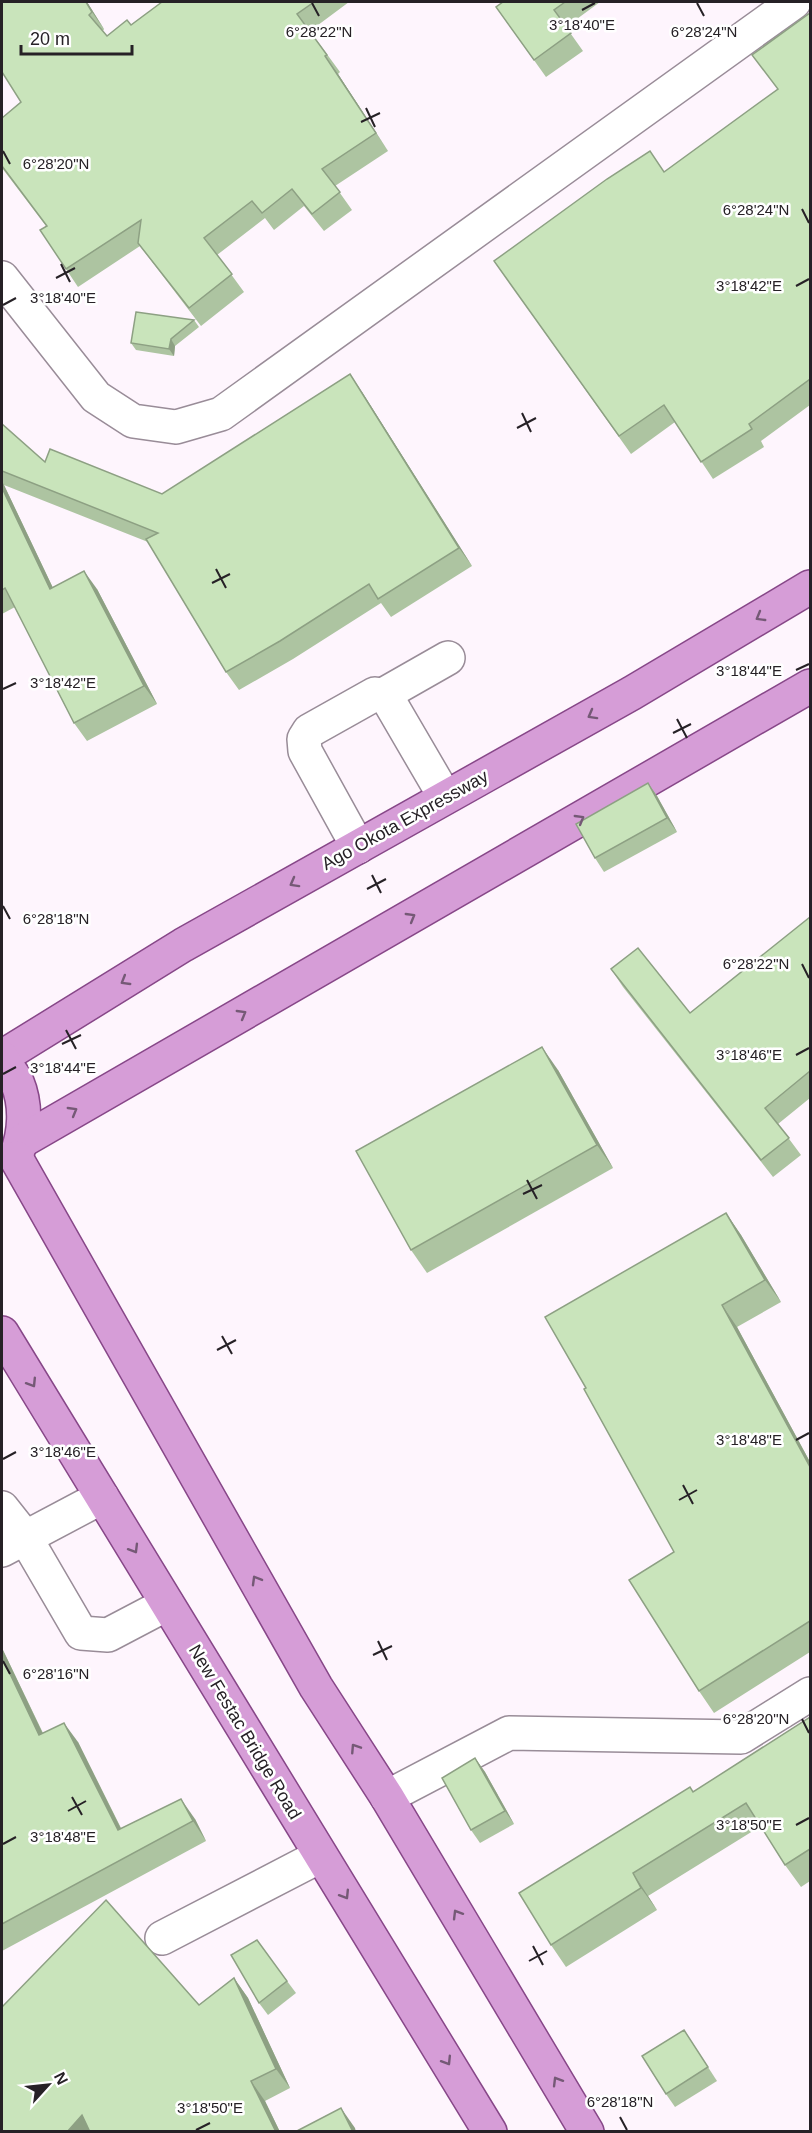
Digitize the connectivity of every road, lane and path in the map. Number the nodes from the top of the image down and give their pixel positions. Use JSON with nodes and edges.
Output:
{"nodes":[{"id":1,"x":794,"y":2,"type":"edge"},
{"id":2,"x":2,"y":278,"type":"edge"},
{"id":3,"x":810,"y":587,"type":"edge"},
{"id":4,"x":448,"y":658,"type":"dead end"},
{"id":5,"x":808,"y":692,"type":"edge"},
{"id":6,"x":383,"y":695,"type":"junction"},
{"id":7,"x":445,"y":797,"type":"junction"},
{"id":8,"x":358,"y":847,"type":"junction"},
{"id":9,"x":2,"y":1058,"type":"edge"},
{"id":10,"x":13,"y":1158,"type":"edge"},
{"id":11,"x":2,"y":1333,"type":"edge"},
{"id":12,"x":102,"y":1497,"type":"junction"},
{"id":13,"x":2,"y":1508,"type":"edge"},
{"id":14,"x":13,"y":1543,"type":"edge"},
{"id":15,"x":167,"y":1604,"type":"junction"},
{"id":16,"x":810,"y":1694,"type":"edge"},
{"id":17,"x":387,"y":1797,"type":"junction"},
{"id":18,"x":320,"y":1856,"type":"junction"},
{"id":19,"x":162,"y":1938,"type":"dead end"},
{"id":20,"x":490,"y":2132,"type":"edge"},
{"id":21,"x":588,"y":2132,"type":"edge"}],
"edges":[{"from":1,"to":2,"type":"street"},
{"from":3,"to":7,"type":"main road","name":"Ago Okota Expressway","one_way":true},
{"from":4,"to":6,"type":"street"},
{"from":10,"to":5,"type":"main road","one_way":true},
{"from":6,"to":7,"type":"street"},
{"from":6,"to":8,"type":"street"},
{"from":7,"to":8,"type":"main road","name":"Ago Okota Expressway"},
{"from":8,"to":9,"type":"main road","name":"Ago Okota Expressway","one_way":true},
{"from":9,"to":10,"type":"main road"},
{"from":17,"to":10,"type":"main road","one_way":true},
{"from":11,"to":12,"type":"main road","name":"New Festac Bridge Road","one_way":true},
{"from":12,"to":14,"type":"street"},
{"from":12,"to":15,"type":"main road","name":"New Festac Bridge Road","one_way":true},
{"from":13,"to":14,"type":"street"},
{"from":14,"to":15,"type":"street"},
{"from":15,"to":18,"type":"main road","name":"New Festac Bridge Road"},
{"from":16,"to":17,"type":"street"},
{"from":21,"to":17,"type":"main road","one_way":true},
{"from":18,"to":19,"type":"street"},
{"from":18,"to":20,"type":"main road","name":"New Festac Bridge Road","one_way":true}]}
